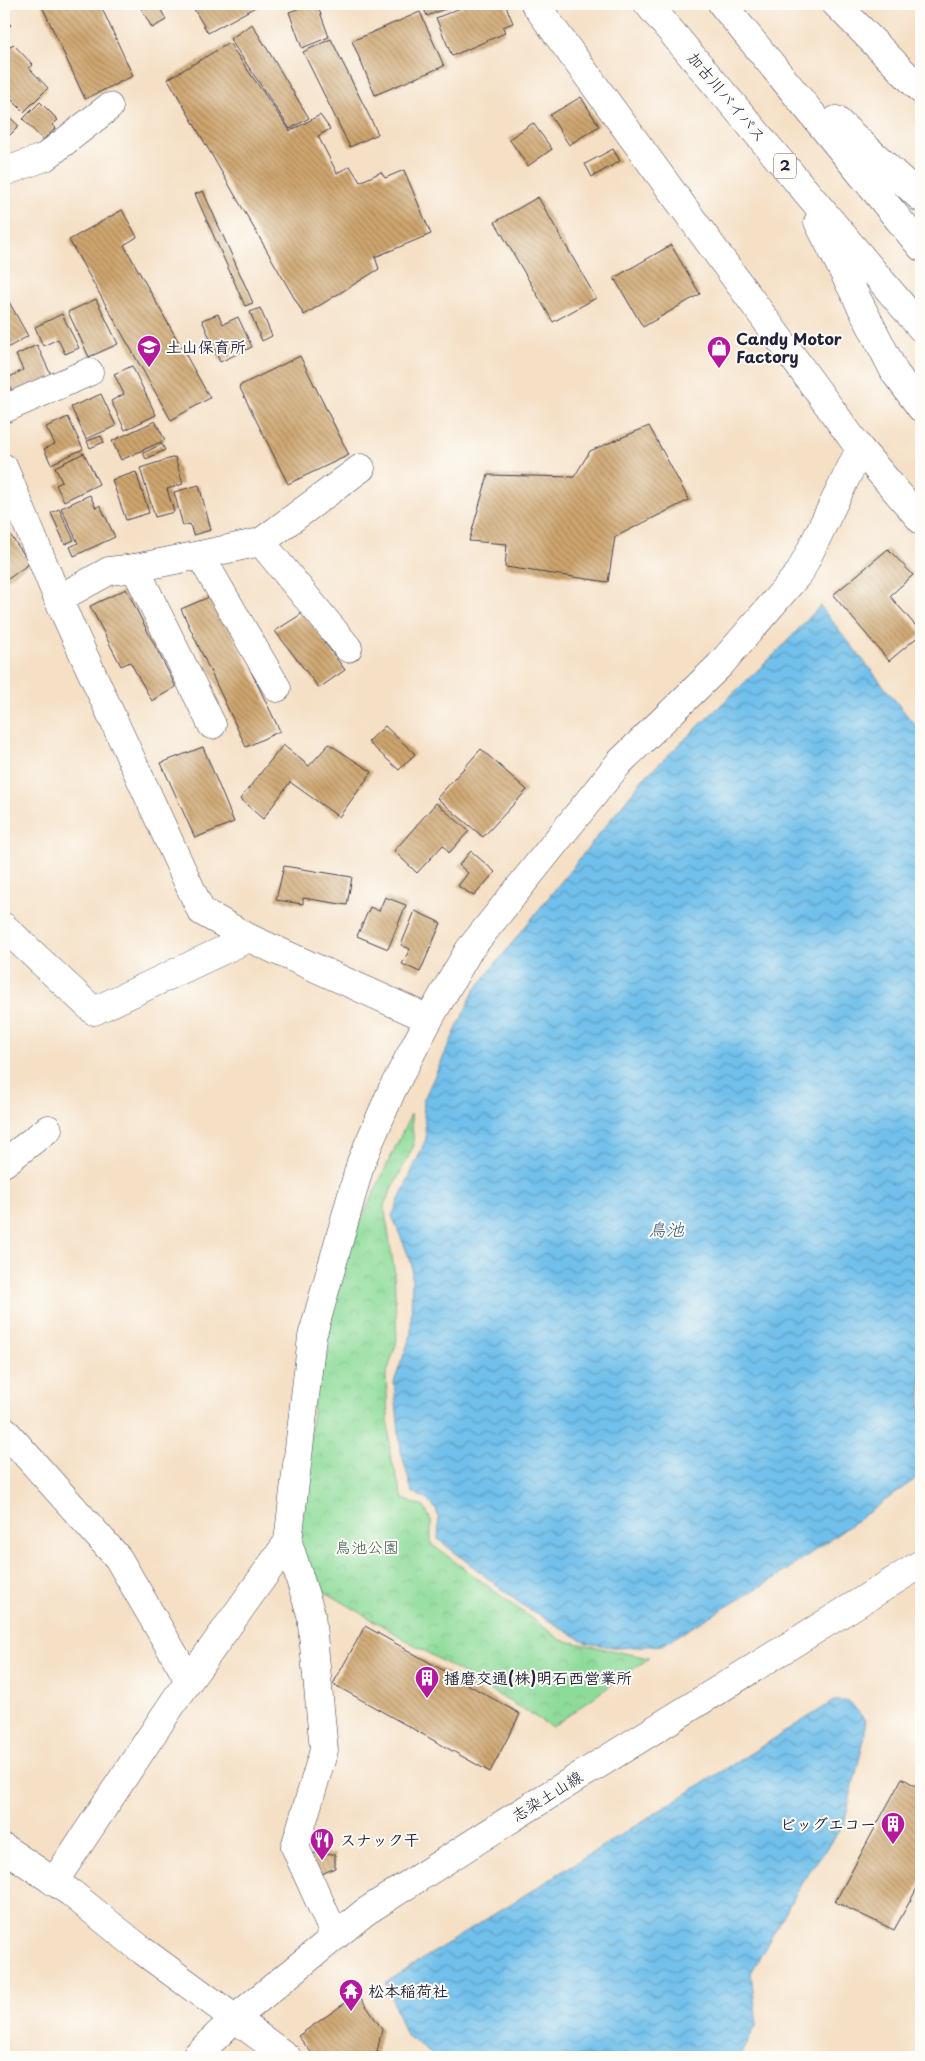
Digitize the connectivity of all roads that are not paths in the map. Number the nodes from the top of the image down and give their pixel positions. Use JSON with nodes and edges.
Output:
{"nodes":[{"id":1,"x":536,"y":4,"type":"edge"},
{"id":2,"x":648,"y":4,"type":"edge"},
{"id":3,"x":722,"y":4,"type":"edge"},
{"id":4,"x":836,"y":4,"type":"edge"},
{"id":5,"x":764,"y":52,"type":"junction"},
{"id":6,"x":921,"y":90,"type":"edge"},
{"id":7,"x":108,"y":107,"type":"dead end"},
{"id":8,"x":4,"y":172,"type":"edge"},
{"id":9,"x":796,"y":178,"type":"junction"},
{"id":10,"x":921,"y":198,"type":"edge"},
{"id":11,"x":921,"y":247,"type":"edge"},
{"id":12,"x":921,"y":328,"type":"edge"},
{"id":13,"x":89,"y":372,"type":"dead end"},
{"id":14,"x":921,"y":408,"type":"edge"},
{"id":15,"x":4,"y":409,"type":"edge"},
{"id":16,"x":860,"y":449,"type":"junction"},
{"id":17,"x":4,"y":468,"type":"edge"},
{"id":18,"x":361,"y":468,"type":"dead end"},
{"id":19,"x":921,"y":520,"type":"edge"},
{"id":20,"x":261,"y":542,"type":"junction"},
{"id":21,"x":200,"y":555,"type":"junction"},
{"id":22,"x":135,"y":568,"type":"junction"},
{"id":23,"x":58,"y":599,"type":"junction"},
{"id":24,"x":348,"y":648,"type":"dead end"},
{"id":25,"x":277,"y":688,"type":"dead end"},
{"id":26,"x":212,"y":725,"type":"dead end"},
{"id":27,"x":4,"y":927,"type":"edge"},
{"id":28,"x":249,"y":938,"type":"junction"},
{"id":29,"x":429,"y":1019,"type":"junction"},
{"id":30,"x":48,"y":1129,"type":"dead end"},
{"id":31,"x":4,"y":1163,"type":"edge"},
{"id":32,"x":4,"y":1430,"type":"edge"},
{"id":33,"x":288,"y":1542,"type":"junction"},
{"id":34,"x":921,"y":1564,"type":"edge"},
{"id":35,"x":189,"y":1680,"type":"junction"},
{"id":36,"x":4,"y":1848,"type":"edge"},
{"id":37,"x":54,"y":1882,"type":"junction"},
{"id":38,"x":336,"y":1936,"type":"junction"},
{"id":39,"x":233,"y":2020,"type":"junction"},
{"id":40,"x":195,"y":2057,"type":"edge"},
{"id":41,"x":287,"y":2057,"type":"edge"}],
"edges":[{"from":1,"to":16,"type":"main road"},
{"from":2,"to":9,"type":"main road","name":"加古川バイパス","number":"2"},
{"from":3,"to":5,"type":"main road"},
{"from":4,"to":6,"type":"main road"},
{"from":5,"to":10,"type":"main road"},
{"from":5,"to":11,"type":"main road"},
{"from":7,"to":8,"type":"main road"},
{"from":9,"to":12,"type":"main road","name":"加古川バイパス","number":"2"},
{"from":9,"to":14,"type":"main road"},
{"from":13,"to":15,"type":"main road"},
{"from":16,"to":19,"type":"main road"},
{"from":16,"to":29,"type":"main road"},
{"from":17,"to":23,"type":"main road"},
{"from":18,"to":20,"type":"main road"},
{"from":20,"to":21,"type":"main road"},
{"from":20,"to":24,"type":"main road"},
{"from":21,"to":22,"type":"main road"},
{"from":21,"to":25,"type":"main road"},
{"from":22,"to":23,"type":"main road"},
{"from":22,"to":26,"type":"main road"},
{"from":23,"to":28,"type":"main road"},
{"from":27,"to":28,"type":"main road"},
{"from":28,"to":29,"type":"main road"},
{"from":29,"to":33,"type":"main road"},
{"from":30,"to":31,"type":"main road"},
{"from":32,"to":35,"type":"main road"},
{"from":33,"to":35,"type":"main road"},
{"from":33,"to":38,"type":"main road"},
{"from":34,"to":38,"type":"main road","name":"志染土山線"},
{"from":35,"to":37,"type":"main road"},
{"from":36,"to":37,"type":"main road"},
{"from":37,"to":39,"type":"main road"},
{"from":38,"to":39,"type":"main road","name":"志染土山線"},
{"from":39,"to":40,"type":"main road","name":"志染土山線"},
{"from":39,"to":41,"type":"main road"}]}
